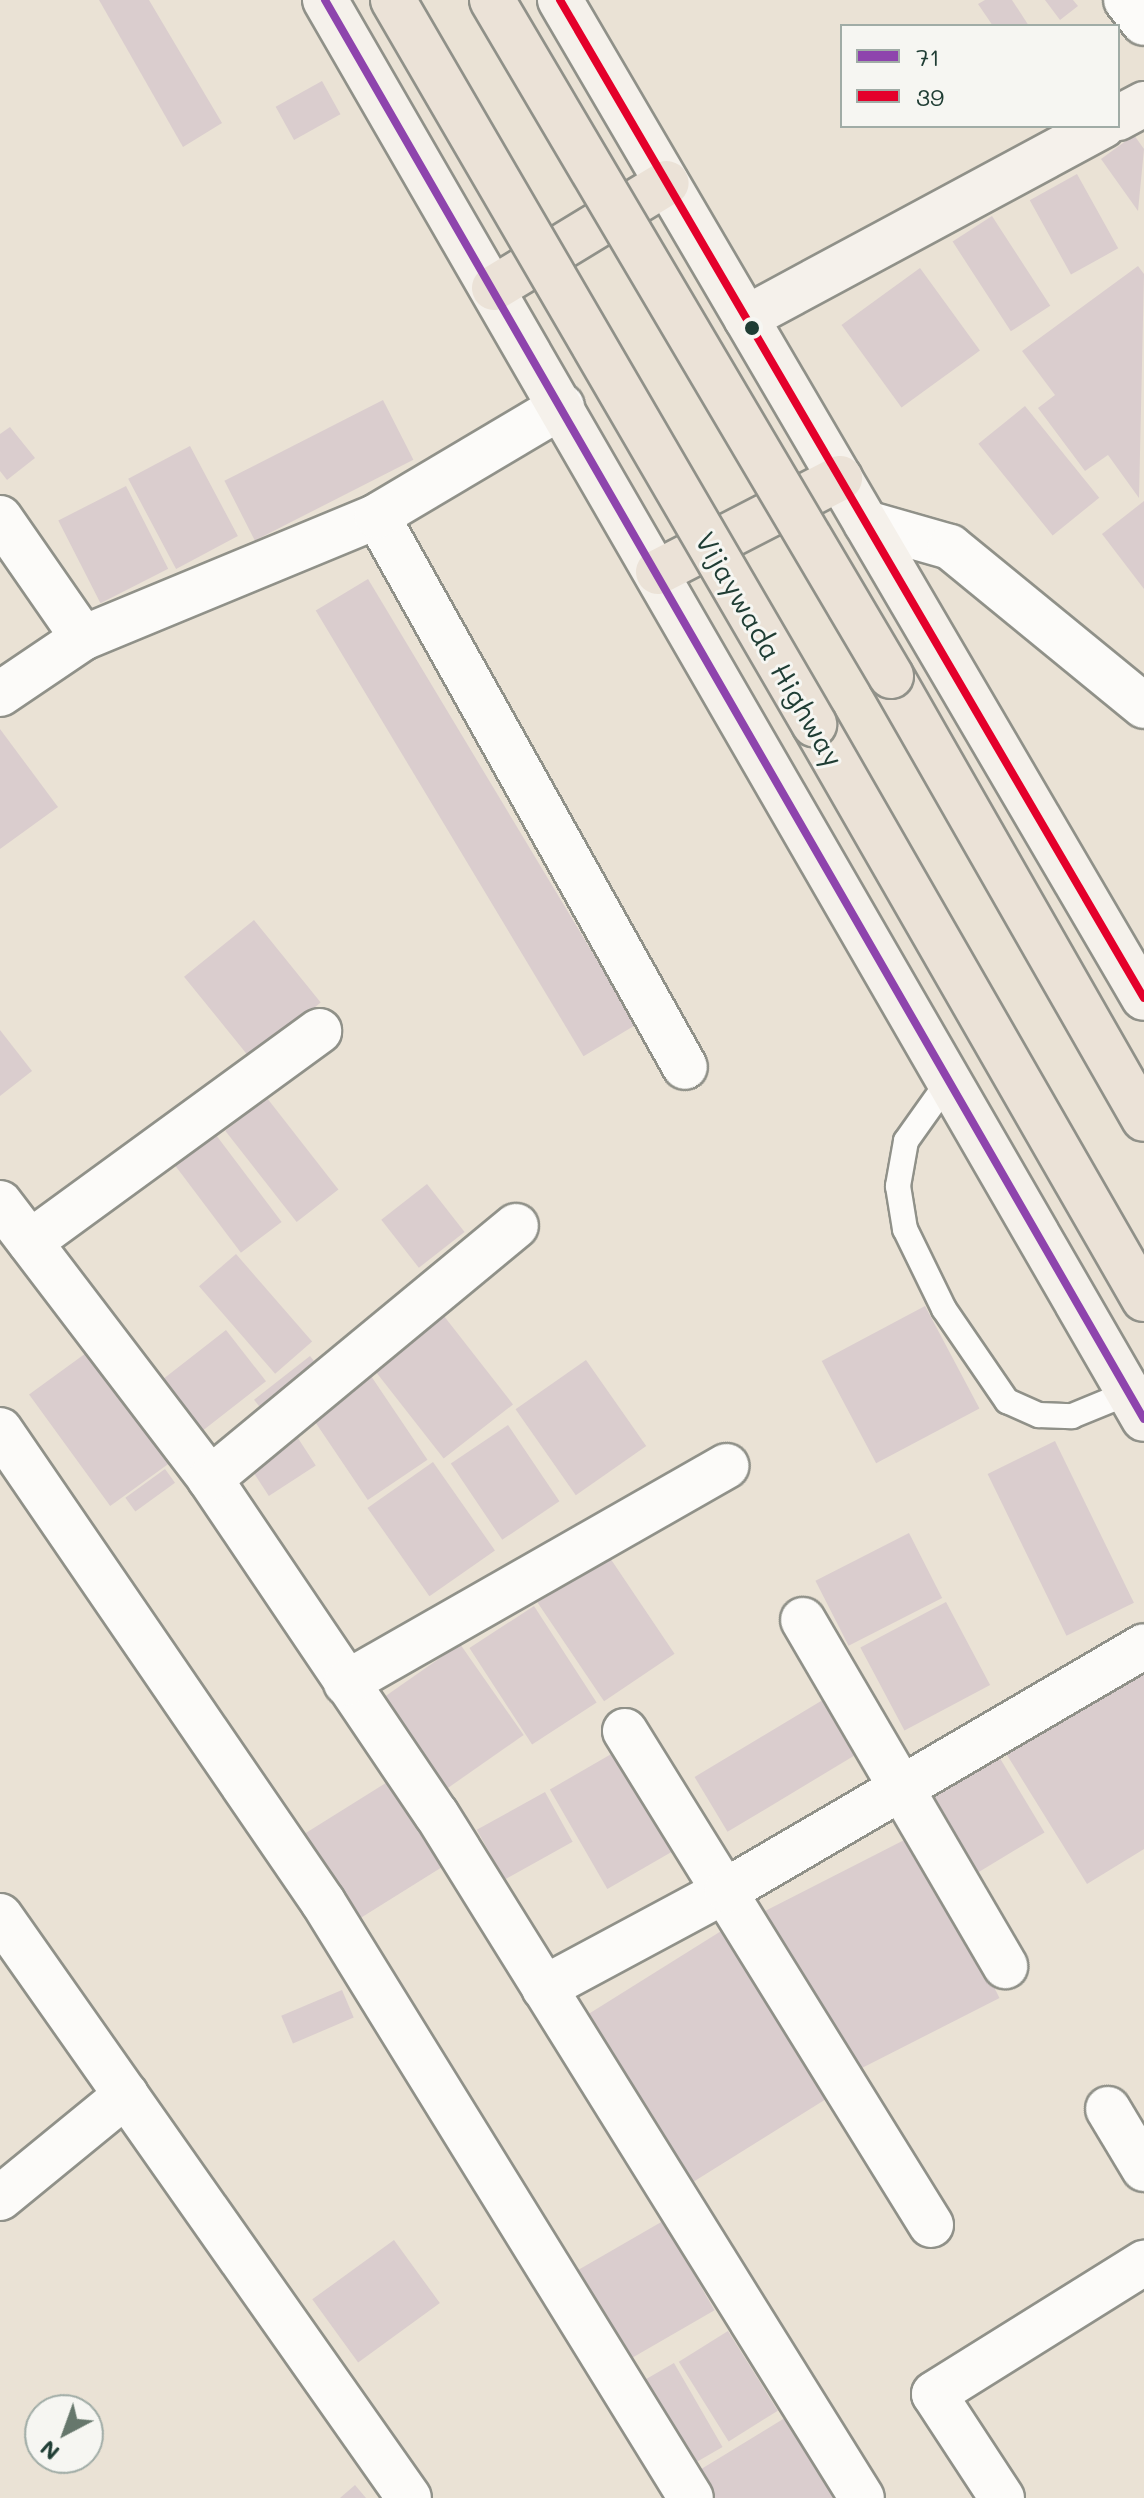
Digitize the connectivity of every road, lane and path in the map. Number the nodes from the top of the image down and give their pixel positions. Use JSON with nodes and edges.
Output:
{"nodes":[{"id":1,"x":325,"y":0,"type":"edge"},
{"id":2,"x":393,"y":0,"type":"edge"},
{"id":3,"x":492,"y":0,"type":"edge"},
{"id":4,"x":560,"y":0,"type":"edge"},
{"id":5,"x":1126,"y":0,"type":"edge"},
{"id":6,"x":1144,"y":23,"type":"edge"},
{"id":7,"x":1144,"y":104,"type":"edge"},
{"id":8,"x":1120,"y":117,"type":"edge"},
{"id":9,"x":1099,"y":128,"type":"edge"},
{"id":10,"x":667,"y":183,"type":"junction"},
{"id":11,"x":494,"y":288,"type":"junction"},
{"id":12,"x":746,"y":318,"type":"junction"},
{"id":13,"x":562,"y":406,"type":"junction"},
{"id":14,"x":840,"y":478,"type":"junction"},
{"id":15,"x":377,"y":516,"type":"junction"},
{"id":16,"x":0,"y":518,"type":"edge"},
{"id":17,"x":866,"y":523,"type":"junction"},
{"id":18,"x":658,"y":572,"type":"junction"},
{"id":19,"x":83,"y":638,"type":"junction"},
{"id":20,"x":0,"y":694,"type":"edge"},
{"id":21,"x":1144,"y":706,"type":"edge"},
{"id":22,"x":1144,"y":998,"type":"edge"},
{"id":23,"x":319,"y":1031,"type":"dead end"},
{"id":24,"x":685,"y":1067,"type":"dead end"},
{"id":25,"x":950,"y":1079,"type":"junction"},
{"id":26,"x":1144,"y":1119,"type":"edge"},
{"id":27,"x":0,"y":1203,"type":"edge"},
{"id":28,"x":516,"y":1226,"type":"dead end"},
{"id":29,"x":30,"y":1242,"type":"junction"},
{"id":30,"x":1144,"y":1299,"type":"edge"},
{"id":31,"x":1136,"y":1406,"type":"edge"},
{"id":32,"x":0,"y":1430,"type":"edge"},
{"id":33,"x":726,"y":1466,"type":"dead end"},
{"id":34,"x":210,"y":1479,"type":"junction"},
{"id":35,"x":803,"y":1620,"type":"dead end"},
{"id":36,"x":1144,"y":1646,"type":"edge"},
{"id":37,"x":346,"y":1683,"type":"junction"},
{"id":38,"x":625,"y":1731,"type":"dead end"},
{"id":39,"x":898,"y":1787,"type":"junction"},
{"id":40,"x":727,"y":1890,"type":"junction"},
{"id":41,"x":0,"y":1916,"type":"edge"},
{"id":42,"x":1005,"y":1966,"type":"dead end"},
{"id":43,"x":544,"y":1988,"type":"junction"},
{"id":44,"x":126,"y":2095,"type":"junction"},
{"id":45,"x":1108,"y":2109,"type":"dead end"},
{"id":46,"x":1144,"y":2169,"type":"edge"},
{"id":47,"x":0,"y":2198,"type":"edge"},
{"id":48,"x":931,"y":2225,"type":"dead end"},
{"id":49,"x":1144,"y":2263,"type":"edge"},
{"id":50,"x":409,"y":2498,"type":"edge"},
{"id":51,"x":691,"y":2498,"type":"edge"},
{"id":52,"x":862,"y":2498,"type":"edge"},
{"id":53,"x":1002,"y":2498,"type":"edge"}],
"edges":[{"from":1,"to":11,"type":"street"},
{"from":2,"to":30,"type":"highway","name":"Vijaywada Highway","bridge":true},
{"from":3,"to":26,"type":"highway","bridge":true},
{"from":4,"to":10,"type":"street"},
{"from":5,"to":6,"type":"street"},
{"from":7,"to":8,"type":"street"},
{"from":9,"to":12,"type":"street"},
{"from":10,"to":11,"type":"highway"},
{"from":10,"to":12,"type":"street"},
{"from":11,"to":13,"type":"street"},
{"from":12,"to":14,"type":"street"},
{"from":13,"to":15,"type":"street"},
{"from":13,"to":18,"type":"street"},
{"from":14,"to":17,"type":"street"},
{"from":14,"to":18,"type":"highway"},
{"from":15,"to":19,"type":"street"},
{"from":15,"to":24,"type":"street"},
{"from":16,"to":19,"type":"street"},
{"from":17,"to":21,"type":"street"},
{"from":17,"to":22,"type":"street"},
{"from":18,"to":25,"type":"street"},
{"from":19,"to":20,"type":"street"},
{"from":23,"to":29,"type":"street"},
{"from":25,"to":31,"type":"street"},
{"from":25,"to":31,"type":"lane"},
{"from":27,"to":29,"type":"street"},
{"from":28,"to":34,"type":"street"},
{"from":29,"to":34,"type":"street"},
{"from":32,"to":51,"type":"street"},
{"from":33,"to":37,"type":"street"},
{"from":34,"to":37,"type":"street"},
{"from":35,"to":39,"type":"street"},
{"from":36,"to":39,"type":"street"},
{"from":37,"to":43,"type":"street"},
{"from":38,"to":40,"type":"street"},
{"from":39,"to":40,"type":"street"},
{"from":39,"to":42,"type":"street"},
{"from":40,"to":43,"type":"street"},
{"from":40,"to":48,"type":"street"},
{"from":41,"to":44,"type":"street"},
{"from":43,"to":52,"type":"street"},
{"from":44,"to":47,"type":"street"},
{"from":44,"to":50,"type":"street"},
{"from":45,"to":46,"type":"street"},
{"from":49,"to":53,"type":"street"}]}
